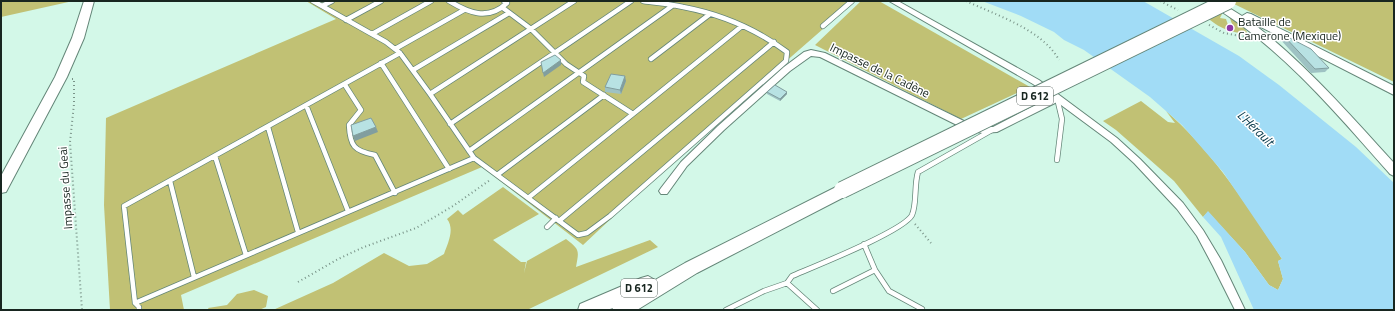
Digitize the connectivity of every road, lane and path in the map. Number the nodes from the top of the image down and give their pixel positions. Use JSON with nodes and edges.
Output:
{"nodes":[{"id":1,"x":89,"y":1,"type":"edge"},
{"id":2,"x":313,"y":1,"type":"edge"},
{"id":3,"x":332,"y":1,"type":"edge"},
{"id":4,"x":381,"y":1,"type":"edge"},
{"id":5,"x":431,"y":1,"type":"edge"},
{"id":6,"x":449,"y":1,"type":"edge"},
{"id":7,"x":574,"y":1,"type":"edge"},
{"id":8,"x":631,"y":1,"type":"edge"},
{"id":9,"x":643,"y":1,"type":"edge"},
{"id":10,"x":852,"y":1,"type":"edge"},
{"id":11,"x":893,"y":1,"type":"edge"},
{"id":12,"x":966,"y":1,"type":"edge"},
{"id":13,"x":1160,"y":1,"type":"edge"},
{"id":14,"x":1211,"y":1,"type":"edge"},
{"id":15,"x":1218,"y":1,"type":"edge"},
{"id":16,"x":507,"y":2,"type":"edge"},
{"id":17,"x":1230,"y":5,"type":"edge"},
{"id":18,"x":322,"y":6,"type":"junction"},
{"id":19,"x":672,"y":6,"type":"junction"},
{"id":20,"x":503,"y":8,"type":"junction"},
{"id":21,"x":464,"y":10,"type":"junction"},
{"id":22,"x":509,"y":13,"type":"junction"},
{"id":23,"x":1184,"y":13,"type":"dead end"},
{"id":24,"x":710,"y":14,"type":"junction"},
{"id":25,"x":346,"y":20,"type":"junction"},
{"id":26,"x":1204,"y":23,"type":"dead end"},
{"id":27,"x":742,"y":26,"type":"junction"},
{"id":28,"x":823,"y":26,"type":"dead end"},
{"id":29,"x":531,"y":29,"type":"junction"},
{"id":30,"x":372,"y":34,"type":"junction"},
{"id":31,"x":1251,"y":38,"type":"dead end"},
{"id":32,"x":774,"y":42,"type":"junction"},
{"id":33,"x":395,"y":49,"type":"junction"},
{"id":34,"x":400,"y":53,"type":"junction"},
{"id":35,"x":556,"y":53,"type":"junction"},
{"id":36,"x":651,"y":59,"type":"dead end"},
{"id":37,"x":1059,"y":60,"type":"dead end"},
{"id":38,"x":381,"y":63,"type":"junction"},
{"id":39,"x":413,"y":70,"type":"junction"},
{"id":40,"x":579,"y":73,"type":"junction"},
{"id":41,"x":61,"y":77,"type":"junction"},
{"id":42,"x":345,"y":85,"type":"junction"},
{"id":43,"x":1394,"y":91,"type":"edge"},
{"id":44,"x":430,"y":94,"type":"junction"},
{"id":45,"x":604,"y":95,"type":"junction"},
{"id":46,"x":1057,"y":98,"type":"junction"},
{"id":47,"x":306,"y":105,"type":"junction"},
{"id":48,"x":633,"y":114,"type":"junction"},
{"id":49,"x":450,"y":124,"type":"junction"},
{"id":50,"x":36,"y":125,"type":"junction"},
{"id":51,"x":268,"y":127,"type":"junction"},
{"id":52,"x":994,"y":130,"type":"junction"},
{"id":53,"x":469,"y":151,"type":"junction"},
{"id":54,"x":215,"y":156,"type":"junction"},
{"id":55,"x":474,"y":158,"type":"junction"},
{"id":56,"x":1057,"y":160,"type":"dead end"},
{"id":57,"x":449,"y":169,"type":"junction"},
{"id":58,"x":1394,"y":171,"type":"edge"},
{"id":59,"x":497,"y":175,"type":"junction"},
{"id":60,"x":170,"y":181,"type":"junction"},
{"id":61,"x":1,"y":188,"type":"edge"},
{"id":62,"x":664,"y":192,"type":"dead end"},
{"id":63,"x":395,"y":193,"type":"junction"},
{"id":64,"x":528,"y":198,"type":"junction"},
{"id":65,"x":1,"y":200,"type":"edge"},
{"id":66,"x":348,"y":211,"type":"junction"},
{"id":67,"x":909,"y":219,"type":"junction"},
{"id":68,"x":557,"y":220,"type":"junction"},
{"id":69,"x":547,"y":227,"type":"dead end"},
{"id":70,"x":298,"y":232,"type":"junction"},
{"id":71,"x":931,"y":243,"type":"dead end"},
{"id":72,"x":864,"y":244,"type":"junction"},
{"id":73,"x":246,"y":255,"type":"junction"},
{"id":74,"x":691,"y":268,"type":"junction"},
{"id":75,"x":875,"y":270,"type":"junction"},
{"id":76,"x":194,"y":277,"type":"junction"},
{"id":77,"x":298,"y":282,"type":"dead end"},
{"id":78,"x":787,"y":283,"type":"junction"},
{"id":79,"x":833,"y":291,"type":"dead end"},
{"id":80,"x":135,"y":303,"type":"junction"},
{"id":81,"x":82,"y":310,"type":"edge"},
{"id":82,"x":139,"y":310,"type":"edge"},
{"id":83,"x":587,"y":310,"type":"edge"},
{"id":84,"x":621,"y":310,"type":"edge"},
{"id":85,"x":726,"y":310,"type":"edge"},
{"id":86,"x":817,"y":310,"type":"edge"},
{"id":87,"x":923,"y":310,"type":"edge"},
{"id":88,"x":1240,"y":310,"type":"edge"}],
"edges":[{"from":1,"to":41,"type":"main road"},
{"from":2,"to":18,"type":"lane"},
{"from":3,"to":18,"type":"lane"},
{"from":4,"to":25,"type":"lane"},
{"from":5,"to":30,"type":"lane"},
{"from":6,"to":21,"type":"lane"},
{"from":7,"to":29,"type":"lane"},
{"from":8,"to":35,"type":"lane"},
{"from":9,"to":19,"type":"lane"},
{"from":10,"to":28,"type":"lane"},
{"from":11,"to":46,"type":"street"},
{"from":12,"to":37,"type":"path"},
{"from":13,"to":23,"type":"path"},
{"from":14,"to":58,"type":"street"},
{"from":15,"to":17,"type":"street"},
{"from":16,"to":20,"type":"lane"},
{"from":17,"to":43,"type":"street"},
{"from":17,"to":74,"type":"highway","number":"D 612","bridge":true},
{"from":18,"to":25,"type":"lane"},
{"from":19,"to":24,"type":"lane"},
{"from":19,"to":40,"type":"lane"},
{"from":20,"to":21,"type":"lane"},
{"from":20,"to":22,"type":"lane"},
{"from":21,"to":33,"type":"lane"},
{"from":22,"to":29,"type":"lane"},
{"from":22,"to":39,"type":"lane"},
{"from":24,"to":27,"type":"lane"},
{"from":24,"to":36,"type":"lane"},
{"from":25,"to":30,"type":"lane"},
{"from":26,"to":31,"type":"path"},
{"from":27,"to":32,"type":"lane"},
{"from":27,"to":48,"type":"lane"},
{"from":29,"to":35,"type":"lane"},
{"from":29,"to":44,"type":"lane"},
{"from":30,"to":33,"type":"lane"},
{"from":32,"to":68,"type":"lane"},
{"from":32,"to":68,"type":"lane"},
{"from":33,"to":34,"type":"lane"},
{"from":34,"to":38,"type":"lane"},
{"from":34,"to":39,"type":"lane"},
{"from":35,"to":40,"type":"lane"},
{"from":35,"to":49,"type":"lane"},
{"from":38,"to":42,"type":"lane"},
{"from":38,"to":57,"type":"lane"},
{"from":39,"to":44,"type":"lane"},
{"from":40,"to":45,"type":"lane"},
{"from":40,"to":53,"type":"lane"},
{"from":41,"to":50,"type":"main road"},
{"from":41,"to":81,"type":"path","name":"Impasse du Geai"},
{"from":42,"to":47,"type":"lane"},
{"from":42,"to":63,"type":"lane"},
{"from":44,"to":49,"type":"lane"},
{"from":45,"to":48,"type":"lane"},
{"from":45,"to":59,"type":"lane"},
{"from":46,"to":52,"type":"street"},
{"from":46,"to":56,"type":"lane"},
{"from":46,"to":88,"type":"street"},
{"from":47,"to":51,"type":"lane"},
{"from":47,"to":66,"type":"lane"},
{"from":48,"to":64,"type":"lane"},
{"from":49,"to":53,"type":"lane"},
{"from":50,"to":61,"type":"main road"},
{"from":50,"to":65,"type":"main road"},
{"from":51,"to":54,"type":"lane"},
{"from":51,"to":70,"type":"lane"},
{"from":52,"to":62,"type":"street","name":"Impasse de la Cadène"},
{"from":52,"to":67,"type":"lane"},
{"from":53,"to":55,"type":"lane"},
{"from":54,"to":60,"type":"lane"},
{"from":54,"to":73,"type":"lane"},
{"from":55,"to":57,"type":"lane"},
{"from":55,"to":59,"type":"lane"},
{"from":57,"to":63,"type":"lane"},
{"from":59,"to":64,"type":"lane"},
{"from":59,"to":77,"type":"path"},
{"from":60,"to":76,"type":"lane"},
{"from":60,"to":80,"type":"lane"},
{"from":63,"to":66,"type":"lane"},
{"from":64,"to":68,"type":"lane"},
{"from":66,"to":70,"type":"lane"},
{"from":67,"to":71,"type":"path"},
{"from":67,"to":72,"type":"lane"},
{"from":68,"to":69,"type":"lane"},
{"from":70,"to":73,"type":"lane"},
{"from":72,"to":75,"type":"lane"},
{"from":72,"to":78,"type":"lane"},
{"from":73,"to":76,"type":"lane"},
{"from":74,"to":83,"type":"highway","number":"D 612"},
{"from":74,"to":84,"type":"highway","number":"D 612"},
{"from":75,"to":79,"type":"lane"},
{"from":75,"to":87,"type":"lane"},
{"from":76,"to":80,"type":"lane"},
{"from":78,"to":85,"type":"lane"},
{"from":78,"to":86,"type":"lane"},
{"from":80,"to":82,"type":"lane"}]}
